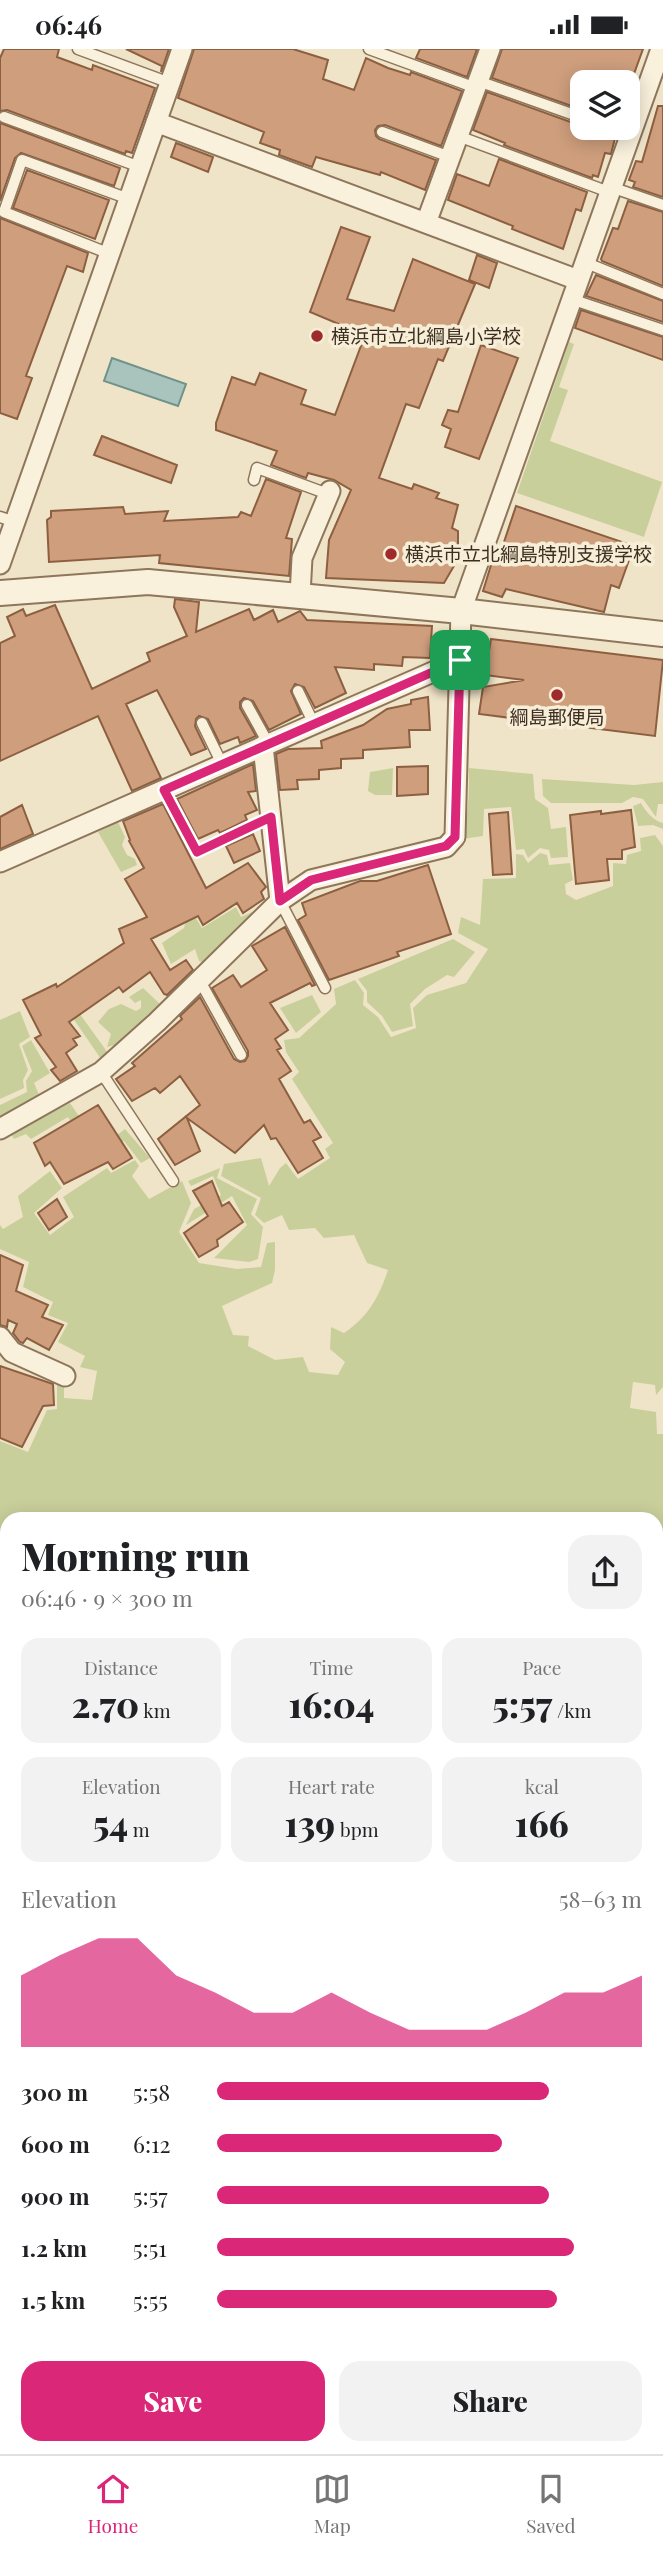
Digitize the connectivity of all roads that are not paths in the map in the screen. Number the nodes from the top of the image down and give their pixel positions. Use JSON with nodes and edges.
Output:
{"nodes":[{"id":1,"x":78,"y":49,"type":"edge"},
{"id":2,"x":182,"y":49,"type":"edge"},
{"id":3,"x":369,"y":49,"type":"edge"},
{"id":4,"x":490,"y":49,"type":"edge"},
{"id":5,"x":660,"y":50,"type":"edge"},
{"id":6,"x":170,"y":83,"type":"junction"},
{"id":7,"x":477,"y":84,"type":"junction"},
{"id":8,"x":640,"y":105,"type":"edge"},
{"id":9,"x":570,"y":114,"type":"edge"},
{"id":10,"x":4,"y":117,"type":"dead end"},
{"id":11,"x":156,"y":121,"type":"junction"},
{"id":12,"x":382,"y":132,"type":"dead end"},
{"id":13,"x":458,"y":136,"type":"junction"},
{"id":14,"x":627,"y":140,"type":"edge"},
{"id":15,"x":450,"y":157,"type":"junction"},
{"id":16,"x":141,"y":167,"type":"junction"},
{"id":17,"x":610,"y":190,"type":"junction"},
{"id":18,"x":129,"y":199,"type":"junction"},
{"id":19,"x":663,"y":205,"type":"edge"},
{"id":20,"x":426,"y":223,"type":"junction"},
{"id":21,"x":110,"y":254,"type":"junction"},
{"id":22,"x":581,"y":271,"type":"junction"},
{"id":23,"x":663,"y":294,"type":"edge"},
{"id":24,"x":571,"y":299,"type":"junction"},
{"id":25,"x":663,"y":330,"type":"edge"},
{"id":26,"x":254,"y":480,"type":"dead end"},
{"id":27,"x":329,"y":493,"type":"joint"},
{"id":28,"x":7,"y":519,"type":"edge"},
{"id":29,"x":0,"y":564,"type":"edge"},
{"id":30,"x":0,"y":593,"type":"edge"},
{"id":31,"x":300,"y":595,"type":"junction"},
{"id":32,"x":461,"y":611,"type":"junction"},
{"id":33,"x":663,"y":634,"type":"edge"},
{"id":34,"x":460,"y":660,"type":"junction"},
{"id":35,"x":298,"y":691,"type":"dead end"},
{"id":36,"x":247,"y":705,"type":"dead end"},
{"id":37,"x":202,"y":723,"type":"dead end"},
{"id":38,"x":314,"y":724,"type":"junction"},
{"id":39,"x":265,"y":744,"type":"junction"},
{"id":40,"x":222,"y":764,"type":"junction"},
{"id":41,"x":164,"y":790,"type":"junction"},
{"id":42,"x":271,"y":817,"type":"junction"},
{"id":43,"x":0,"y":862,"type":"edge"},
{"id":44,"x":280,"y":901,"type":"junction"},
{"id":45,"x":200,"y":981,"type":"junction"},
{"id":46,"x":326,"y":988,"type":"dead end"},
{"id":47,"x":241,"y":1055,"type":"dead end"},
{"id":48,"x":101,"y":1072,"type":"junction"},
{"id":49,"x":0,"y":1129,"type":"edge"},
{"id":50,"x":173,"y":1181,"type":"dead end"},
{"id":51,"x":0,"y":1337,"type":"edge"},
{"id":52,"x":65,"y":1376,"type":"dead end"}],
"edges":[{"from":1,"to":6,"type":"lane"},
{"from":2,"to":6,"type":"street"},
{"from":3,"to":7,"type":"lane"},
{"from":4,"to":7,"type":"street"},
{"from":5,"to":8,"type":"street"},
{"from":6,"to":11,"type":"street"},
{"from":7,"to":9,"type":"lane"},
{"from":7,"to":13,"type":"street"},
{"from":10,"to":16,"type":"lane"},
{"from":11,"to":16,"type":"street"},
{"from":11,"to":20,"type":"street"},
{"from":12,"to":15,"type":"lane"},
{"from":13,"to":15,"type":"street"},
{"from":13,"to":17,"type":"lane"},
{"from":14,"to":17,"type":"street"},
{"from":15,"to":20,"type":"street"},
{"from":16,"to":18,"type":"street"},
{"from":17,"to":19,"type":"lane"},
{"from":17,"to":22,"type":"street"},
{"from":18,"to":21,"type":"street"},
{"from":18,"to":21,"type":"lane"},
{"from":20,"to":22,"type":"street"},
{"from":21,"to":28,"type":"street"},
{"from":22,"to":23,"type":"lane"},
{"from":22,"to":24,"type":"street"},
{"from":24,"to":25,"type":"lane"},
{"from":24,"to":32,"type":"street"},
{"from":26,"to":27,"type":"lane"},
{"from":27,"to":31,"type":"street"},
{"from":28,"to":29,"type":"street"},
{"from":30,"to":31,"type":"street"},
{"from":31,"to":32,"type":"street"},
{"from":32,"to":33,"type":"street"},
{"from":32,"to":34,"type":"street"},
{"from":34,"to":38,"type":"street"},
{"from":34,"to":44,"type":"street"},
{"from":35,"to":38,"type":"lane"},
{"from":36,"to":39,"type":"lane"},
{"from":37,"to":40,"type":"lane"},
{"from":38,"to":39,"type":"street"},
{"from":39,"to":40,"type":"street"},
{"from":39,"to":42,"type":"street"},
{"from":40,"to":41,"type":"street"},
{"from":41,"to":42,"type":"lane"},
{"from":41,"to":43,"type":"street"},
{"from":42,"to":44,"type":"street"},
{"from":44,"to":45,"type":"street"},
{"from":44,"to":46,"type":"lane"},
{"from":45,"to":47,"type":"lane"},
{"from":45,"to":48,"type":"street"},
{"from":48,"to":49,"type":"street"},
{"from":48,"to":50,"type":"lane"},
{"from":51,"to":52,"type":"street"}]}
